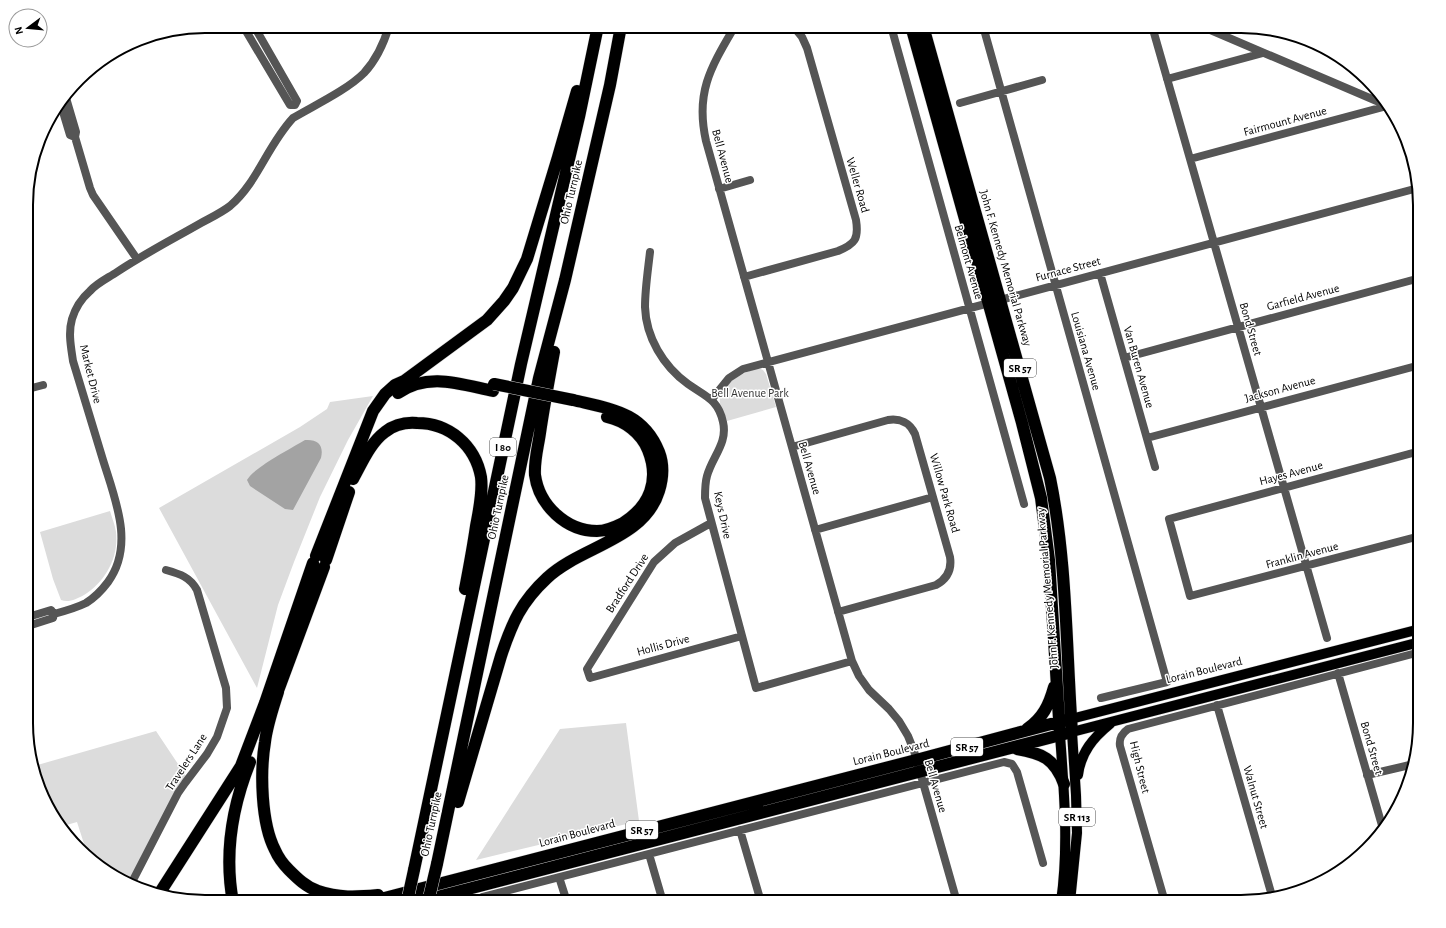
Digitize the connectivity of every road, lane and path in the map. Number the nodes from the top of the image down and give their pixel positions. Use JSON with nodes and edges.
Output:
{"nodes":[{"id":1,"x":247,"y":33,"type":"edge"},
{"id":2,"x":258,"y":33,"type":"edge"},
{"id":3,"x":387,"y":33,"type":"edge"},
{"id":4,"x":592,"y":33,"type":"edge"},
{"id":5,"x":597,"y":33,"type":"edge"},
{"id":6,"x":620,"y":33,"type":"edge"},
{"id":7,"x":731,"y":33,"type":"edge"},
{"id":8,"x":798,"y":33,"type":"edge"},
{"id":9,"x":893,"y":33,"type":"edge"},
{"id":10,"x":913,"y":33,"type":"edge"},
{"id":11,"x":925,"y":33,"type":"edge"},
{"id":12,"x":985,"y":33,"type":"edge"},
{"id":13,"x":1154,"y":33,"type":"edge"},
{"id":14,"x":1217,"y":33,"type":"edge"},
{"id":15,"x":1263,"y":53,"type":"junction"},
{"id":16,"x":1167,"y":79,"type":"junction"},
{"id":17,"x":1042,"y":80,"type":"dead end"},
{"id":18,"x":1001,"y":92,"type":"junction"},
{"id":19,"x":67,"y":102,"type":"edge"},
{"id":20,"x":1379,"y":102,"type":"edge"},
{"id":21,"x":960,"y":103,"type":"dead end"},
{"id":22,"x":295,"y":105,"type":"junction"},
{"id":23,"x":1382,"y":107,"type":"edge"},
{"id":24,"x":62,"y":110,"type":"edge"},
{"id":25,"x":300,"y":114,"type":"junction"},
{"id":26,"x":75,"y":137,"type":"junction"},
{"id":27,"x":1190,"y":159,"type":"junction"},
{"id":28,"x":750,"y":180,"type":"dead end"},
{"id":29,"x":719,"y":189,"type":"junction"},
{"id":30,"x":1413,"y":189,"type":"edge"},
{"id":31,"x":1214,"y":242,"type":"junction"},
{"id":32,"x":650,"y":252,"type":"dead end"},
{"id":33,"x":137,"y":259,"type":"junction"},
{"id":34,"x":1100,"y":273,"type":"junction"},
{"id":35,"x":744,"y":277,"type":"junction"},
{"id":36,"x":565,"y":280,"type":"junction"},
{"id":37,"x":1413,"y":280,"type":"edge"},
{"id":38,"x":1055,"y":285,"type":"junction"},
{"id":39,"x":1001,"y":300,"type":"junction"},
{"id":40,"x":988,"y":303,"type":"junction"},
{"id":41,"x":969,"y":308,"type":"junction"},
{"id":42,"x":1238,"y":327,"type":"junction"},
{"id":43,"x":1124,"y":358,"type":"junction"},
{"id":44,"x":768,"y":362,"type":"junction"},
{"id":45,"x":1413,"y":367,"type":"edge"},
{"id":46,"x":404,"y":381,"type":"junction"},
{"id":47,"x":43,"y":385,"type":"dead end"},
{"id":48,"x":33,"y":388,"type":"edge"},
{"id":49,"x":494,"y":388,"type":"junction"},
{"id":50,"x":712,"y":399,"type":"junction"},
{"id":51,"x":572,"y":404,"type":"junction"},
{"id":52,"x":1261,"y":407,"type":"junction"},
{"id":53,"x":1147,"y":438,"type":"junction"},
{"id":54,"x":792,"y":447,"type":"junction"},
{"id":55,"x":1413,"y":453,"type":"edge"},
{"id":56,"x":1155,"y":467,"type":"dead end"},
{"id":57,"x":353,"y":480,"type":"junction"},
{"id":58,"x":1284,"y":487,"type":"junction"},
{"id":59,"x":933,"y":497,"type":"junction"},
{"id":60,"x":1024,"y":504,"type":"dead end"},
{"id":61,"x":711,"y":523,"type":"junction"},
{"id":62,"x":815,"y":530,"type":"junction"},
{"id":63,"x":1413,"y":538,"type":"edge"},
{"id":64,"x":320,"y":561,"type":"junction"},
{"id":65,"x":1307,"y":566,"type":"junction"},
{"id":66,"x":166,"y":570,"type":"dead end"},
{"id":67,"x":1190,"y":596,"type":"joint"},
{"id":68,"x":838,"y":612,"type":"junction"},
{"id":69,"x":54,"y":614,"type":"junction"},
{"id":70,"x":33,"y":615,"type":"edge"},
{"id":71,"x":33,"y":624,"type":"edge"},
{"id":72,"x":1413,"y":631,"type":"edge"},
{"id":73,"x":742,"y":636,"type":"junction"},
{"id":74,"x":1327,"y":638,"type":"dead end"},
{"id":75,"x":1413,"y":644,"type":"edge"},
{"id":76,"x":1413,"y":654,"type":"edge"},
{"id":77,"x":852,"y":661,"type":"junction"},
{"id":78,"x":1338,"y":674,"type":"junction"},
{"id":79,"x":590,"y":678,"type":"joint"},
{"id":80,"x":1057,"y":678,"type":"junction"},
{"id":81,"x":278,"y":690,"type":"junction"},
{"id":82,"x":1101,"y":698,"type":"dead end"},
{"id":83,"x":1217,"y":705,"type":"junction"},
{"id":84,"x":1065,"y":720,"type":"junction"},
{"id":85,"x":1113,"y":721,"type":"junction"},
{"id":86,"x":1017,"y":734,"type":"junction"},
{"id":87,"x":1066,"y":734,"type":"junction"},
{"id":88,"x":441,"y":742,"type":"junction"},
{"id":89,"x":1011,"y":748,"type":"junction"},
{"id":90,"x":241,"y":766,"type":"junction"},
{"id":91,"x":1407,"y":766,"type":"edge"},
{"id":92,"x":920,"y":771,"type":"junction"},
{"id":93,"x":1367,"y":776,"type":"junction"},
{"id":94,"x":1064,"y":784,"type":"junction"},
{"id":95,"x":1076,"y":794,"type":"junction"},
{"id":96,"x":1381,"y":822,"type":"edge"},
{"id":97,"x":740,"y":830,"type":"junction"},
{"id":98,"x":649,"y":854,"type":"junction"},
{"id":99,"x":1043,"y":863,"type":"dead end"},
{"id":100,"x":437,"y":864,"type":"junction"},
{"id":101,"x":560,"y":877,"type":"junction"},
{"id":102,"x":133,"y":879,"type":"edge"},
{"id":103,"x":419,"y":888,"type":"junction"},
{"id":104,"x":162,"y":889,"type":"edge"},
{"id":105,"x":460,"y":891,"type":"junction"},
{"id":106,"x":1271,"y":893,"type":"edge"},
{"id":107,"x":228,"y":895,"type":"edge"},
{"id":108,"x":232,"y":895,"type":"edge"},
{"id":109,"x":330,"y":895,"type":"edge"},
{"id":110,"x":378,"y":895,"type":"edge"},
{"id":111,"x":394,"y":895,"type":"edge"},
{"id":112,"x":409,"y":895,"type":"edge"},
{"id":113,"x":430,"y":895,"type":"edge"},
{"id":114,"x":445,"y":895,"type":"edge"},
{"id":115,"x":464,"y":895,"type":"edge"},
{"id":116,"x":490,"y":895,"type":"edge"},
{"id":117,"x":565,"y":895,"type":"edge"},
{"id":118,"x":660,"y":895,"type":"edge"},
{"id":119,"x":758,"y":895,"type":"edge"},
{"id":120,"x":955,"y":895,"type":"edge"},
{"id":121,"x":1062,"y":895,"type":"edge"},
{"id":122,"x":1071,"y":895,"type":"edge"},
{"id":123,"x":1163,"y":895,"type":"edge"}],
"edges":[{"from":1,"to":22,"type":"street"},
{"from":2,"to":22,"type":"street"},
{"from":3,"to":25,"type":"street","name":"Market Drive"},
{"from":4,"to":46,"type":"highway"},
{"from":5,"to":88,"type":"highway","name":"Ohio Turnpike","number":"I 80"},
{"from":6,"to":36,"type":"highway","name":"Ohio Turnpike","number":"I 80"},
{"from":7,"to":29,"type":"street","name":"Bell Avenue"},
{"from":8,"to":35,"type":"street","name":"Weller Road"},
{"from":9,"to":41,"type":"street","name":"Belmont Avenue"},
{"from":10,"to":40,"type":"highway","name":"John F. Kennedy Memorial Parkway","number":"SR 57"},
{"from":11,"to":39,"type":"highway","name":"John F. Kennedy Memorial Parkway","number":"SR 57"},
{"from":12,"to":18,"type":"street","name":"Louisiana Avenue"},
{"from":13,"to":16,"type":"street","name":"Bond Street"},
{"from":14,"to":15,"type":"street"},
{"from":15,"to":16,"type":"street"},
{"from":15,"to":20,"type":"street"},
{"from":16,"to":27,"type":"street","name":"Bond Street"},
{"from":17,"to":18,"type":"street"},
{"from":18,"to":21,"type":"street"},
{"from":18,"to":38,"type":"street","name":"Louisiana Avenue"},
{"from":19,"to":26,"type":"street"},
{"from":22,"to":25,"type":"street"},
{"from":23,"to":27,"type":"street","name":"Fairmount Avenue"},
{"from":24,"to":26,"type":"street"},
{"from":25,"to":33,"type":"street","name":"Market Drive"},
{"from":26,"to":33,"type":"street"},
{"from":27,"to":31,"type":"street","name":"Bond Street"},
{"from":28,"to":29,"type":"street"},
{"from":29,"to":35,"type":"street","name":"Bell Avenue"},
{"from":30,"to":31,"type":"street","name":"Furnace Street"},
{"from":31,"to":34,"type":"street","name":"Furnace Street"},
{"from":31,"to":42,"type":"street","name":"Bond Street"},
{"from":32,"to":50,"type":"street","name":"Keys Drive"},
{"from":33,"to":69,"type":"street","name":"Market Drive"},
{"from":34,"to":38,"type":"street","name":"Furnace Street"},
{"from":34,"to":43,"type":"street","name":"Van Buren Avenue"},
{"from":35,"to":44,"type":"street","name":"Bell Avenue"},
{"from":36,"to":51,"type":"highway"},
{"from":36,"to":100,"type":"highway","name":"Ohio Turnpike","number":"I 80"},
{"from":37,"to":42,"type":"street","name":"Garfield Avenue"},
{"from":38,"to":39,"type":"street","name":"Furnace Street"},
{"from":38,"to":82,"type":"street","name":"Louisiana Avenue"},
{"from":39,"to":40,"type":"street","name":"Furnace Street"},
{"from":39,"to":84,"type":"highway","name":"John F. Kennedy Memorial Parkway","number":"SR 57"},
{"from":40,"to":41,"type":"street","name":"Furnace Street"},
{"from":40,"to":80,"type":"highway","name":"John F. Kennedy Memorial Parkway","number":"SR 57"},
{"from":41,"to":44,"type":"street","name":"Furnace Street"},
{"from":41,"to":60,"type":"street","name":"Belmont Avenue"},
{"from":42,"to":43,"type":"street","name":"Garfield Avenue"},
{"from":42,"to":52,"type":"street","name":"Bond Street"},
{"from":43,"to":53,"type":"street","name":"Van Buren Avenue"},
{"from":44,"to":50,"type":"street","name":"Furnace Street"},
{"from":44,"to":54,"type":"street","name":"Bell Avenue"},
{"from":45,"to":52,"type":"street","name":"Jackson Avenue"},
{"from":46,"to":49,"type":"highway"},
{"from":46,"to":64,"type":"highway"},
{"from":47,"to":48,"type":"street"},
{"from":49,"to":51,"type":"highway"},
{"from":49,"to":57,"type":"highway"},
{"from":50,"to":61,"type":"street","name":"Keys Drive"},
{"from":51,"to":100,"type":"highway"},
{"from":52,"to":53,"type":"street","name":"Jackson Avenue"},
{"from":52,"to":58,"type":"street","name":"Bond Street"},
{"from":53,"to":56,"type":"street","name":"Van Buren Avenue"},
{"from":54,"to":59,"type":"street","name":"Willow Park Road"},
{"from":54,"to":62,"type":"street","name":"Bell Avenue"},
{"from":55,"to":58,"type":"street","name":"Hayes Avenue"},
{"from":57,"to":64,"type":"highway"},
{"from":57,"to":88,"type":"highway"},
{"from":58,"to":65,"type":"street","name":"Bond Street"},
{"from":58,"to":67,"type":"street","name":"Hayes Avenue"},
{"from":59,"to":62,"type":"street"},
{"from":59,"to":68,"type":"street","name":"Willow Park Road"},
{"from":61,"to":73,"type":"street","name":"Keys Drive"},
{"from":61,"to":79,"type":"street","name":"Bradford Drive"},
{"from":62,"to":68,"type":"street","name":"Bell Avenue"},
{"from":63,"to":65,"type":"street","name":"Franklin Avenue"},
{"from":64,"to":81,"type":"highway"},
{"from":64,"to":90,"type":"highway"},
{"from":65,"to":67,"type":"street","name":"Franklin Avenue"},
{"from":65,"to":74,"type":"street","name":"Bond Street"},
{"from":66,"to":102,"type":"street","name":"Travelers Lane"},
{"from":68,"to":77,"type":"street","name":"Bell Avenue"},
{"from":69,"to":70,"type":"street","name":"Market Drive"},
{"from":69,"to":71,"type":"street","name":"Market Drive"},
{"from":72,"to":84,"type":"main road","name":"Lorain Boulevard"},
{"from":73,"to":77,"type":"street","name":"Keys Drive"},
{"from":73,"to":79,"type":"street","name":"Hollis Drive"},
{"from":75,"to":85,"type":"main road","name":"Lorain Boulevard"},
{"from":76,"to":78,"type":"street"},
{"from":77,"to":92,"type":"street","name":"Bell Avenue"},
{"from":78,"to":83,"type":"street"},
{"from":78,"to":93,"type":"street","name":"Bond Street"},
{"from":80,"to":84,"type":"highway","name":"John F. Kennedy Memorial Parkway"},
{"from":80,"to":86,"type":"highway","number":"SR 57"},
{"from":81,"to":108,"type":"highway"},
{"from":81,"to":109,"type":"highway"},
{"from":83,"to":106,"type":"street","name":"Walnut Street"},
{"from":83,"to":123,"type":"street","name":"High Street"},
{"from":84,"to":86,"type":"highway","name":"Lorain Boulevard"},
{"from":84,"to":87,"type":"highway","name":"John F. Kennedy Memorial Parkway","number":"SR 57"},
{"from":85,"to":87,"type":"main road","name":"Lorain Boulevard"},
{"from":85,"to":95,"type":"main road"},
{"from":86,"to":92,"type":"highway","name":"Lorain Boulevard","number":"SR 57"},
{"from":87,"to":89,"type":"highway","name":"Lorain Boulevard","number":"SR 57"},
{"from":87,"to":94,"type":"main road","name":"John F. Kennedy Memorial Parkway","number":"SR 113"},
{"from":87,"to":95,"type":"main road","name":"John F. Kennedy Memorial Parkway","number":"SR 113"},
{"from":88,"to":112,"type":"highway","name":"Ohio Turnpike","number":"I 80","bridge":true},
{"from":89,"to":92,"type":"highway","name":"Lorain Boulevard","number":"SR 57"},
{"from":89,"to":94,"type":"highway"},
{"from":90,"to":104,"type":"highway"},
{"from":90,"to":107,"type":"highway"},
{"from":91,"to":93,"type":"street"},
{"from":92,"to":97,"type":"street","name":"Lorain Boulevard"},
{"from":92,"to":99,"type":"street","name":"Lorain Boulevard"},
{"from":92,"to":103,"type":"highway","name":"Lorain Boulevard","number":"SR 57"},
{"from":92,"to":105,"type":"highway","name":"Lorain Boulevard","number":"SR 57"},
{"from":92,"to":120,"type":"street","name":"Bell Avenue"},
{"from":93,"to":96,"type":"street","name":"Bond Street"},
{"from":94,"to":121,"type":"main road","name":"John F. Kennedy Memorial Parkway","number":"SR 113"},
{"from":95,"to":122,"type":"main road","name":"John F. Kennedy Memorial Parkway","number":"SR 113"},
{"from":97,"to":98,"type":"street","name":"Lorain Boulevard"},
{"from":97,"to":119,"type":"street"},
{"from":98,"to":101,"type":"street","name":"Lorain Boulevard"},
{"from":98,"to":118,"type":"street"},
{"from":100,"to":113,"type":"highway","name":"Ohio Turnpike","number":"I 80","bridge":true},
{"from":101,"to":116,"type":"street","name":"Lorain Boulevard"},
{"from":101,"to":117,"type":"street"},
{"from":103,"to":110,"type":"highway"},
{"from":103,"to":111,"type":"highway","name":"Lorain Boulevard","number":"SR 57"},
{"from":105,"to":114,"type":"highway","name":"Lorain Boulevard","number":"SR 57"},
{"from":105,"to":115,"type":"street"}]}
